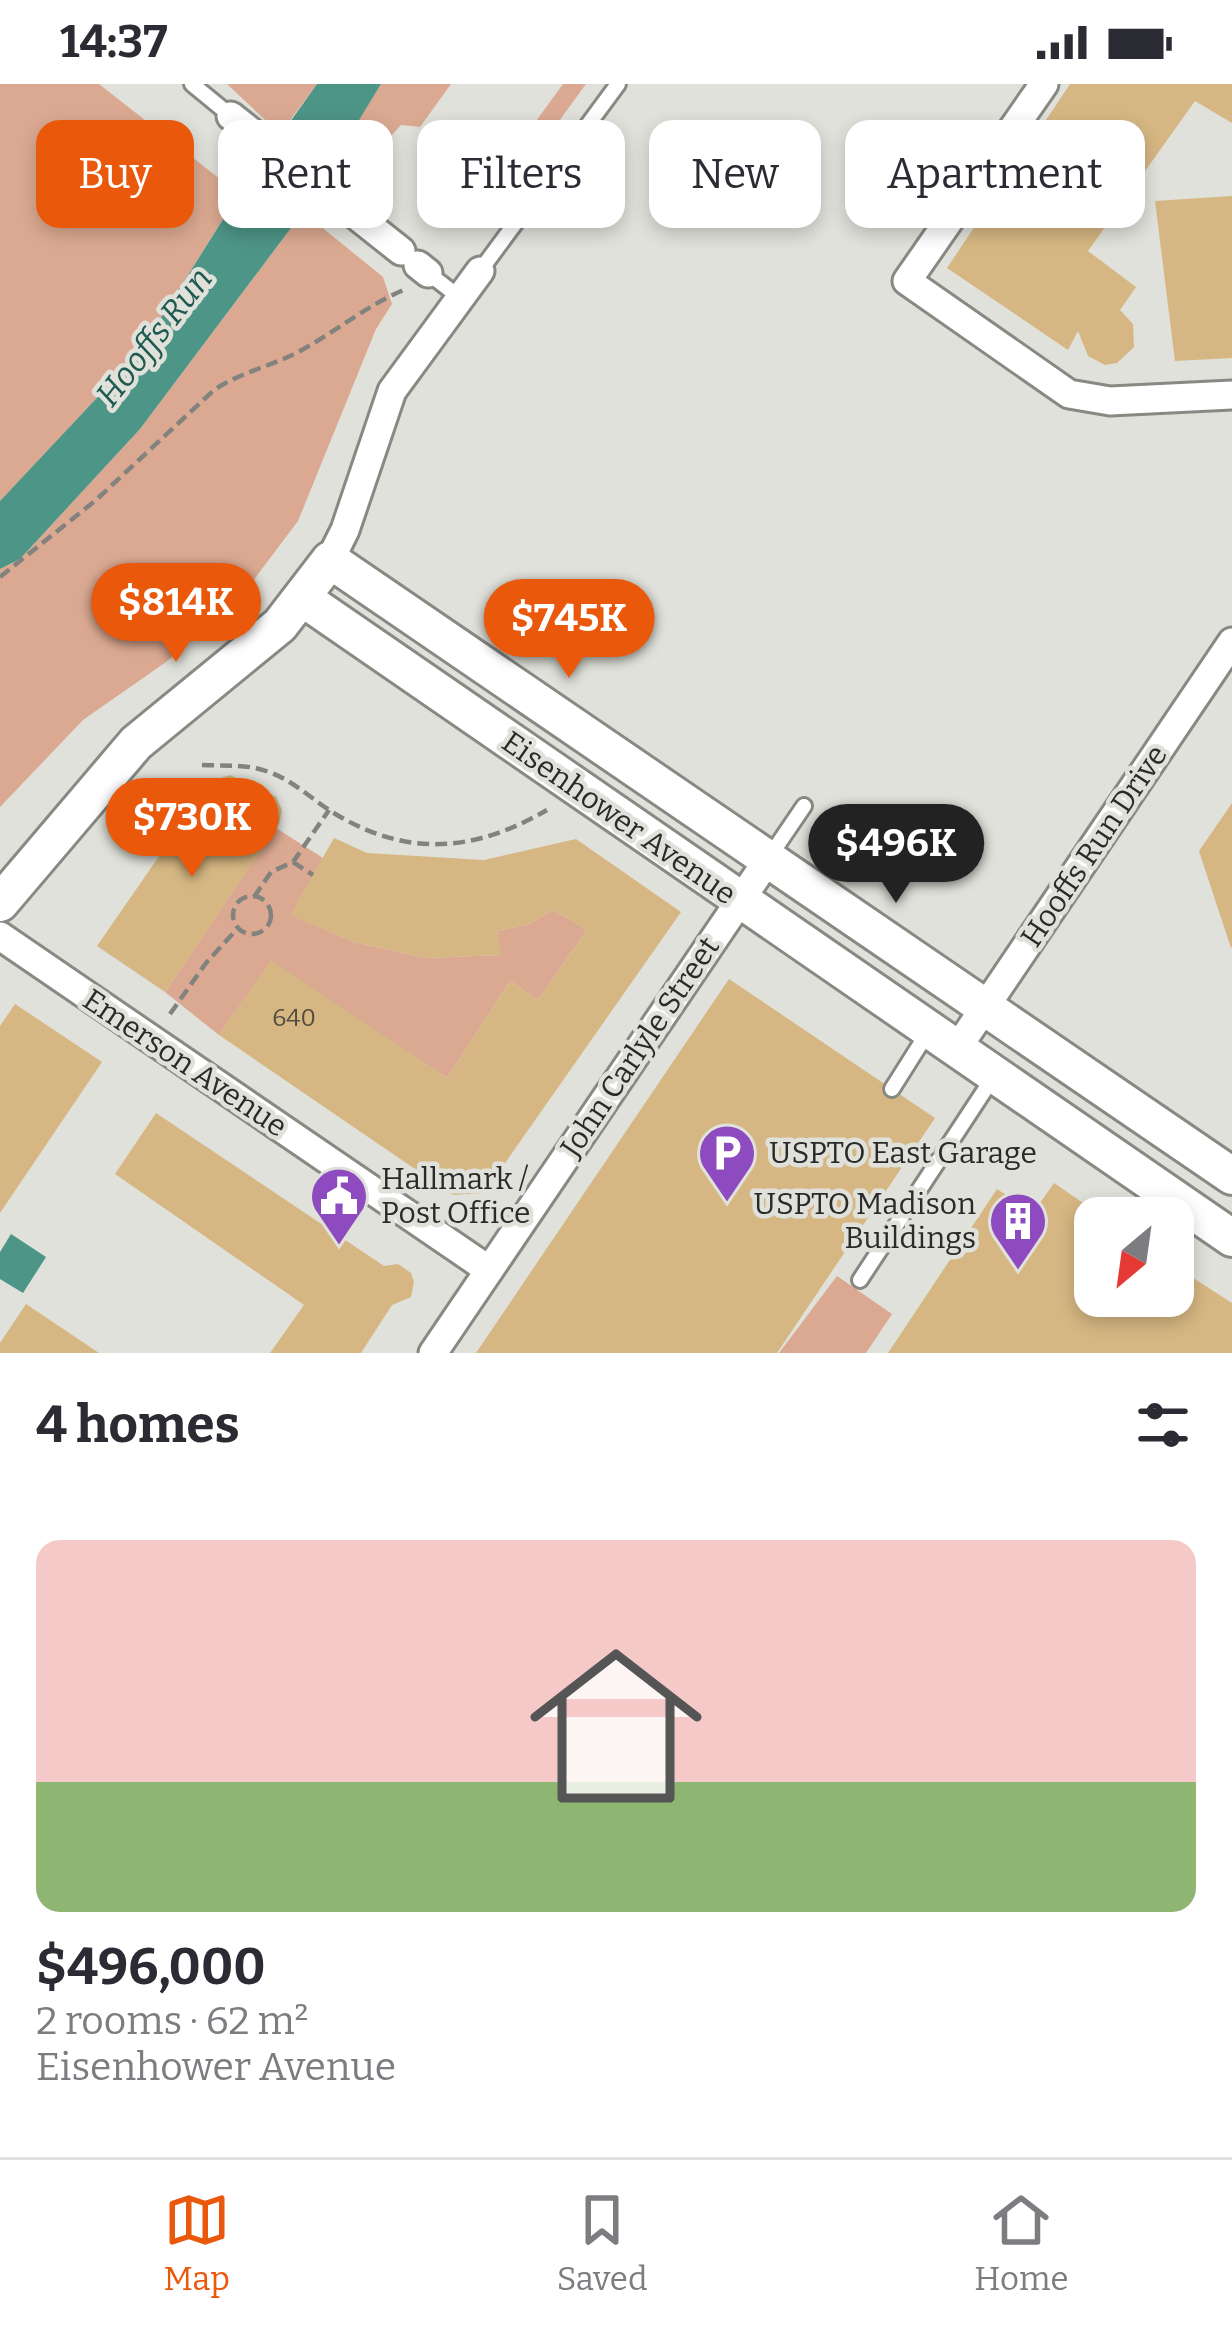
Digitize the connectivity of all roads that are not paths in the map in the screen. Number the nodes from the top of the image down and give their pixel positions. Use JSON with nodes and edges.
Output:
{"nodes":[{"id":1,"x":192,"y":84,"type":"edge"},
{"id":2,"x":618,"y":84,"type":"edge"},
{"id":3,"x":1043,"y":84,"type":"edge"},
{"id":4,"x":231,"y":116,"type":"joint"},
{"id":5,"x":416,"y":263,"type":"joint"},
{"id":6,"x":480,"y":271,"type":"joint"},
{"id":7,"x":459,"y":297,"type":"junction"},
{"id":8,"x":1232,"y":395,"type":"edge"},
{"id":9,"x":330,"y":560,"type":"junction"},
{"id":10,"x":304,"y":599,"type":"junction"},
{"id":11,"x":1232,"y":642,"type":"edge"},
{"id":12,"x":804,"y":806,"type":"dead end"},
{"id":13,"x":767,"y":861,"type":"junction"},
{"id":14,"x":740,"y":902,"type":"junction"},
{"id":15,"x":0,"y":903,"type":"edge"},
{"id":16,"x":0,"y":936,"type":"edge"},
{"id":17,"x":984,"y":1010,"type":"junction"},
{"id":18,"x":942,"y":1041,"type":"junction"},
{"id":19,"x":994,"y":1076,"type":"junction"},
{"id":20,"x":892,"y":1088,"type":"dead end"},
{"id":21,"x":1232,"y":1176,"type":"edge"},
{"id":22,"x":1232,"y":1238,"type":"edge"},
{"id":23,"x":489,"y":1270,"type":"junction"},
{"id":24,"x":860,"y":1280,"type":"dead end"},
{"id":25,"x":433,"y":1353,"type":"edge"}],
"edges":[{"from":1,"to":4,"type":"lane"},
{"from":2,"to":6,"type":"lane"},
{"from":3,"to":8,"type":"street"},
{"from":4,"to":5,"type":"street"},
{"from":5,"to":7,"type":"lane"},
{"from":6,"to":7,"type":"street"},
{"from":7,"to":9,"type":"street"},
{"from":9,"to":10,"type":"main road"},
{"from":9,"to":13,"type":"main road","name":"Eisenhower Avenue"},
{"from":10,"to":14,"type":"main road","name":"Eisenhower Avenue"},
{"from":10,"to":15,"type":"main road"},
{"from":11,"to":17,"type":"street","name":"Hooffs Run Drive"},
{"from":12,"to":13,"type":"lane"},
{"from":13,"to":14,"type":"street","name":"John Carlyle Street"},
{"from":13,"to":17,"type":"main road","name":"Eisenhower Avenue"},
{"from":14,"to":18,"type":"main road","name":"Eisenhower Avenue"},
{"from":14,"to":23,"type":"street","name":"John Carlyle Street"},
{"from":16,"to":23,"type":"street","name":"Emerson Avenue"},
{"from":17,"to":18,"type":"street","name":"Hooffs Run Drive"},
{"from":17,"to":21,"type":"main road","name":"Eisenhower Avenue"},
{"from":18,"to":19,"type":"main road","name":"Eisenhower Avenue"},
{"from":18,"to":20,"type":"lane"},
{"from":19,"to":22,"type":"main road","name":"Eisenhower Avenue"},
{"from":19,"to":24,"type":"lane"},
{"from":23,"to":25,"type":"street","name":"John Carlyle Street"}]}
